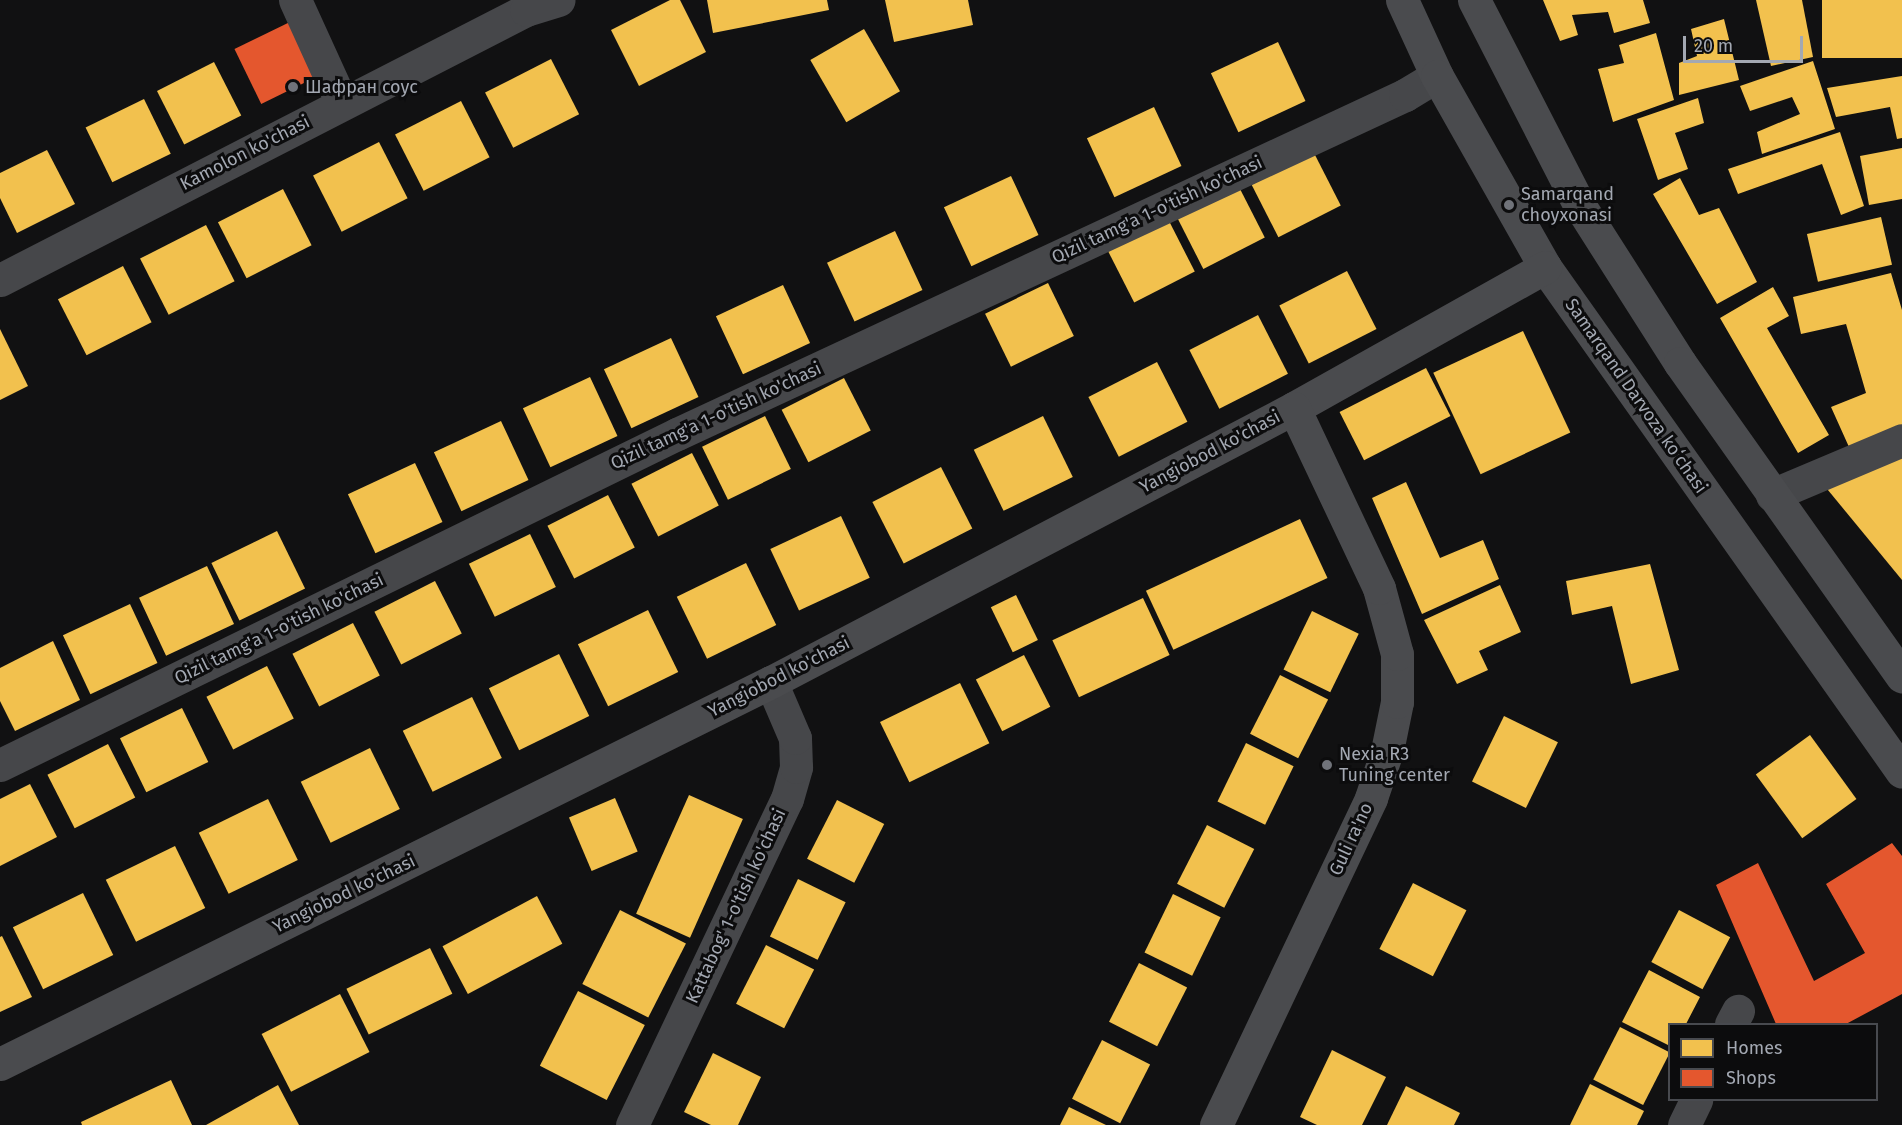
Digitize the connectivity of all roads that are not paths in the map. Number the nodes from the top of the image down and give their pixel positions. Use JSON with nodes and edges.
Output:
{"nodes":[{"id":1,"x":295,"y":0,"type":"edge"},
{"id":2,"x":558,"y":0,"type":"edge"},
{"id":3,"x":1402,"y":0,"type":"edge"},
{"id":4,"x":1474,"y":0,"type":"edge"},
{"id":5,"x":525,"y":5,"type":"edge"},
{"id":6,"x":1437,"y":76,"type":"junction"},
{"id":7,"x":342,"y":103,"type":"junction"},
{"id":8,"x":1545,"y":267,"type":"junction"},
{"id":9,"x":0,"y":280,"type":"edge"},
{"id":10,"x":1294,"y":408,"type":"junction"},
{"id":11,"x":1902,"y":440,"type":"edge"},
{"id":12,"x":1772,"y":495,"type":"junction"},
{"id":13,"x":1902,"y":676,"type":"edge"},
{"id":14,"x":771,"y":682,"type":"junction"},
{"id":15,"x":0,"y":765,"type":"edge"},
{"id":16,"x":1902,"y":772,"type":"edge"},
{"id":17,"x":0,"y":1064,"type":"edge"},
{"id":18,"x":1695,"y":1101,"type":"edge"},
{"id":19,"x":1222,"y":1123,"type":"edge"},
{"id":20,"x":632,"y":1125,"type":"edge"},
{"id":21,"x":1683,"y":1125,"type":"edge"}],
"edges":[{"from":1,"to":7,"type":"street"},
{"from":2,"to":5,"type":"street","name":"Kamolon ko'chasi"},
{"from":3,"to":6,"type":"street","name":"Samarqand Darvoza koʻchasi"},
{"from":4,"to":12,"type":"street"},
{"from":5,"to":7,"type":"street","name":"Kamolon ko'chasi"},
{"from":6,"to":8,"type":"street","name":"Samarqand Darvoza koʻchasi"},
{"from":6,"to":15,"type":"street","name":"Qizil tamg'a 1-o'tish ko'chasi"},
{"from":7,"to":9,"type":"street","name":"Kamolon ko'chasi"},
{"from":8,"to":10,"type":"street","name":"Yangiobod ko'chasi"},
{"from":8,"to":16,"type":"street","name":"Samarqand Darvoza koʻchasi"},
{"from":10,"to":14,"type":"street","name":"Yangiobod ko'chasi"},
{"from":10,"to":19,"type":"street","name":"Guli ra'no"},
{"from":11,"to":12,"type":"street"},
{"from":12,"to":13,"type":"street"},
{"from":14,"to":17,"type":"street","name":"Yangiobod ko'chasi"},
{"from":14,"to":20,"type":"street","name":"Kattabog' 1-o'tish ko'chasi"},
{"from":18,"to":21,"type":"street"}]}
